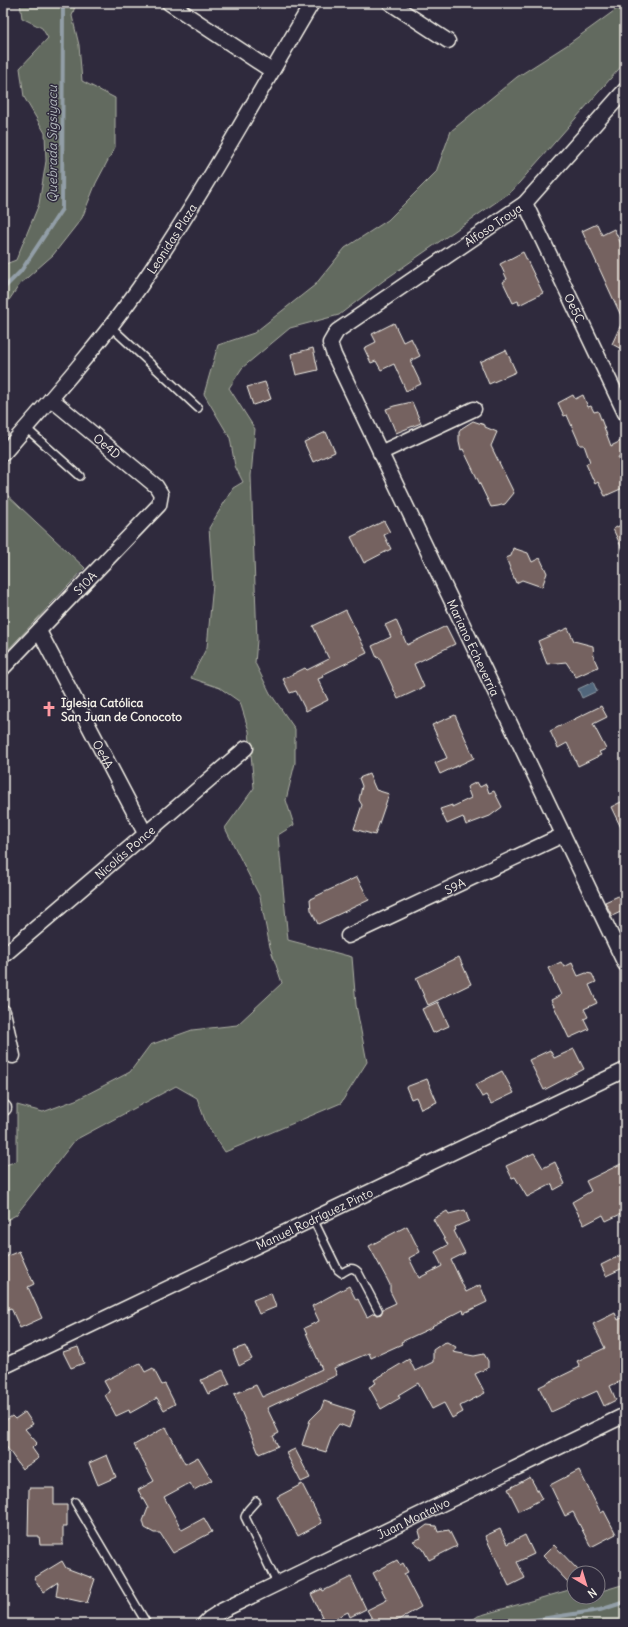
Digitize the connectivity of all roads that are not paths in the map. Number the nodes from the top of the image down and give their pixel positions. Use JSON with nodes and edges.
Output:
{"nodes":[{"id":1,"x":169,"y":3,"type":"edge"},
{"id":2,"x":312,"y":3,"type":"edge"},
{"id":3,"x":390,"y":3,"type":"edge"},
{"id":4,"x":448,"y":41,"type":"dead end"},
{"id":5,"x":272,"y":71,"type":"junction"},
{"id":6,"x":625,"y":90,"type":"edge"},
{"id":7,"x":525,"y":203,"type":"junction"},
{"id":8,"x":110,"y":326,"type":"junction"},
{"id":9,"x":337,"y":331,"type":"joint"},
{"id":10,"x":51,"y":399,"type":"junction"},
{"id":11,"x":198,"y":408,"type":"dead end"},
{"id":12,"x":474,"y":409,"type":"dead end"},
{"id":13,"x":625,"y":412,"type":"edge"},
{"id":14,"x":26,"y":428,"type":"junction"},
{"id":15,"x":380,"y":453,"type":"junction"},
{"id":16,"x":3,"y":454,"type":"edge"},
{"id":17,"x":80,"y":476,"type":"dead end"},
{"id":18,"x":162,"y":494,"type":"joint"},
{"id":19,"x":39,"y":631,"type":"junction"},
{"id":20,"x":3,"y":668,"type":"edge"},
{"id":21,"x":246,"y":748,"type":"dead end"},
{"id":22,"x":146,"y":835,"type":"junction"},
{"id":23,"x":563,"y":835,"type":"junction"},
{"id":24,"x":348,"y":936,"type":"dead end"},
{"id":25,"x":3,"y":956,"type":"edge"},
{"id":26,"x":625,"y":964,"type":"edge"},
{"id":27,"x":3,"y":1012,"type":"edge"},
{"id":28,"x":13,"y":1056,"type":"dead end"},
{"id":29,"x":625,"y":1070,"type":"edge"},
{"id":30,"x":313,"y":1219,"type":"junction"},
{"id":31,"x":378,"y":1310,"type":"dead end"},
{"id":32,"x":3,"y":1366,"type":"edge"},
{"id":33,"x":625,"y":1415,"type":"edge"},
{"id":34,"x":256,"y":1501,"type":"dead end"},
{"id":35,"x":75,"y":1502,"type":"dead end"},
{"id":36,"x":277,"y":1583,"type":"junction"},
{"id":37,"x":147,"y":1624,"type":"edge"},
{"id":38,"x":204,"y":1624,"type":"edge"}],
"edges":[{"from":1,"to":5,"type":"street"},
{"from":2,"to":5,"type":"street","name":"Leonidas Plaza"},
{"from":3,"to":4,"type":"street"},
{"from":5,"to":8,"type":"street","name":"Leonidas Plaza"},
{"from":6,"to":7,"type":"street","name":"Alfoso Troya"},
{"from":7,"to":9,"type":"street","name":"Alfoso Troya"},
{"from":7,"to":13,"type":"street","name":"Oe5C"},
{"from":8,"to":10,"type":"street","name":"Leonidas Plaza"},
{"from":8,"to":11,"type":"lane"},
{"from":9,"to":15,"type":"street","name":"Mariano Echeverria"},
{"from":10,"to":14,"type":"street","name":"Leonidas Plaza"},
{"from":10,"to":18,"type":"street","name":"Oe4D"},
{"from":12,"to":15,"type":"street"},
{"from":14,"to":16,"type":"street","name":"Leonidas Plaza"},
{"from":14,"to":17,"type":"lane"},
{"from":15,"to":23,"type":"street","name":"Mariano Echeverria"},
{"from":18,"to":19,"type":"street","name":"S10A"},
{"from":19,"to":20,"type":"street","name":"S10A"},
{"from":19,"to":22,"type":"street","name":"Oe4A"},
{"from":21,"to":22,"type":"street","name":"Nicolás Ponce"},
{"from":22,"to":25,"type":"street","name":"Nicolás Ponce"},
{"from":23,"to":24,"type":"street","name":"S9A"},
{"from":23,"to":26,"type":"street","name":"Mariano Echeverria"},
{"from":27,"to":28,"type":"street"},
{"from":29,"to":30,"type":"street","name":"Manuel Rodríguez Pinto"},
{"from":30,"to":31,"type":"lane"},
{"from":30,"to":32,"type":"street","name":"Manuel Rodríguez Pinto"},
{"from":33,"to":36,"type":"street","name":"Juan Montalvo"},
{"from":34,"to":36,"type":"lane"},
{"from":35,"to":37,"type":"lane"},
{"from":36,"to":38,"type":"street","name":"Juan Montalvo"}]}
